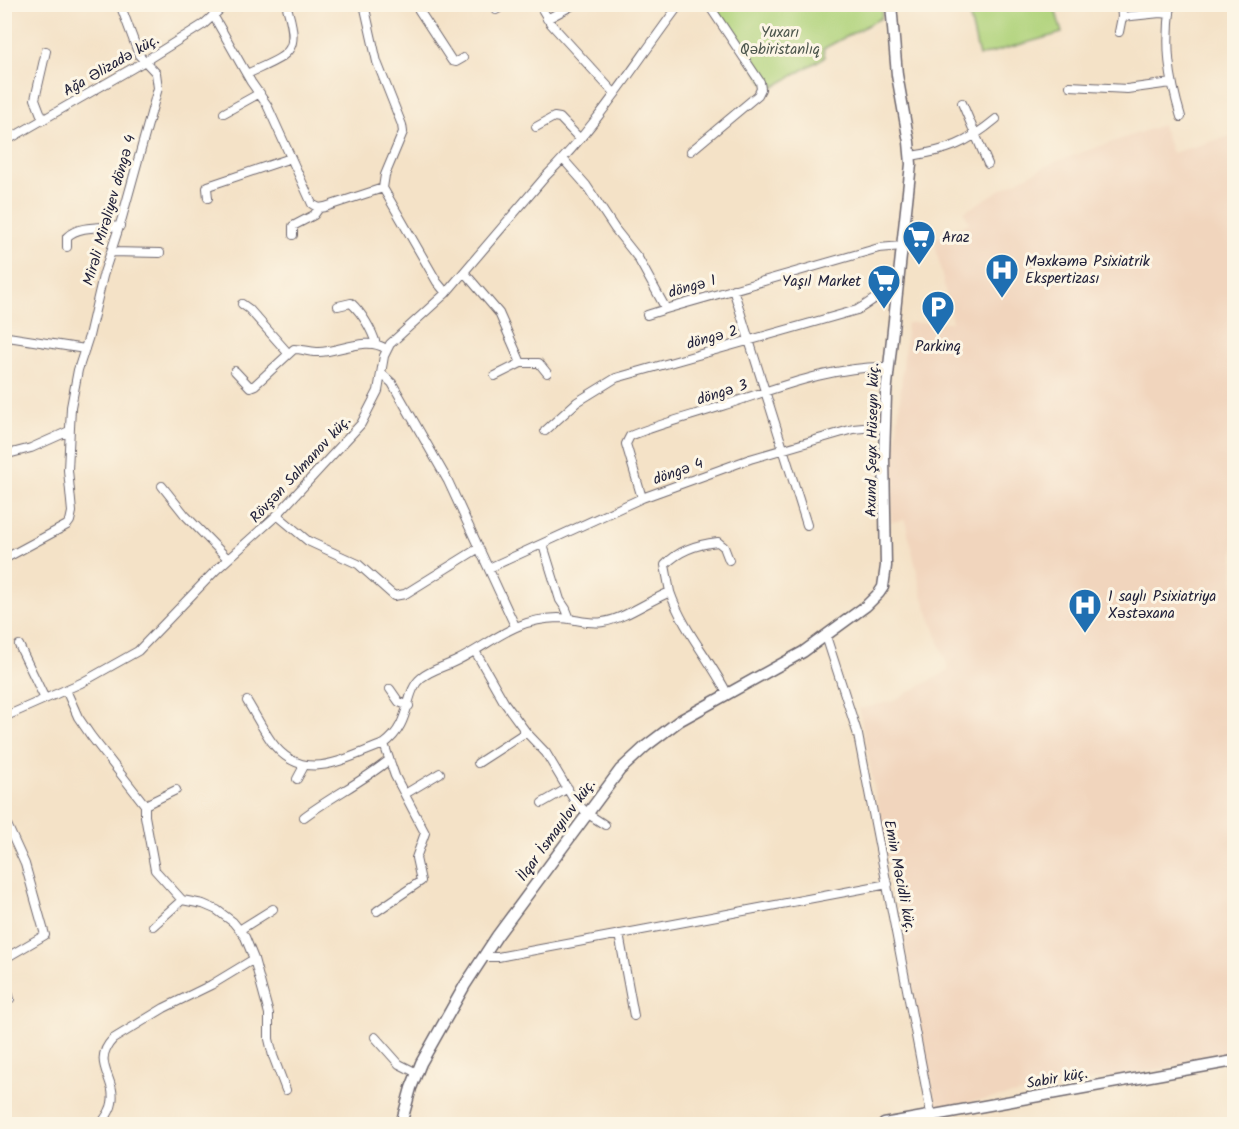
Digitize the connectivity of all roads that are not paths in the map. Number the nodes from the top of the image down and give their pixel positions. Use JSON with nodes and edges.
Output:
{"nodes":[{"id":1,"x":120,"y":4,"type":"edge"},
{"id":2,"x":226,"y":4,"type":"edge"},
{"id":3,"x":286,"y":4,"type":"edge"},
{"id":4,"x":363,"y":4,"type":"edge"},
{"id":5,"x":415,"y":4,"type":"edge"},
{"id":6,"x":506,"y":4,"type":"edge"},
{"id":7,"x":539,"y":4,"type":"edge"},
{"id":8,"x":575,"y":4,"type":"edge"},
{"id":9,"x":680,"y":4,"type":"edge"},
{"id":10,"x":708,"y":4,"type":"edge"},
{"id":11,"x":891,"y":4,"type":"edge"},
{"id":12,"x":1121,"y":4,"type":"edge"},
{"id":13,"x":1171,"y":4,"type":"edge"},
{"id":14,"x":496,"y":10,"type":"dead end"},
{"id":15,"x":1170,"y":14,"type":"junction"},
{"id":16,"x":213,"y":15,"type":"junction"},
{"id":17,"x":1122,"y":17,"type":"junction"},
{"id":18,"x":547,"y":19,"type":"junction"},
{"id":19,"x":1119,"y":32,"type":"dead end"},
{"id":20,"x":45,"y":51,"type":"dead end"},
{"id":21,"x":463,"y":58,"type":"dead end"},
{"id":22,"x":145,"y":61,"type":"junction"},
{"id":23,"x":247,"y":74,"type":"junction"},
{"id":24,"x":1171,"y":83,"type":"junction"},
{"id":25,"x":1070,"y":86,"type":"dead end"},
{"id":26,"x":260,"y":93,"type":"junction"},
{"id":27,"x":615,"y":94,"type":"junction"},
{"id":28,"x":962,"y":103,"type":"dead end"},
{"id":29,"x":224,"y":113,"type":"dead end"},
{"id":30,"x":1181,"y":117,"type":"dead end"},
{"id":31,"x":996,"y":119,"type":"dead end"},
{"id":32,"x":43,"y":120,"type":"junction"},
{"id":33,"x":536,"y":127,"type":"dead end"},
{"id":34,"x":975,"y":136,"type":"junction"},
{"id":35,"x":580,"y":140,"type":"junction"},
{"id":36,"x":4,"y":142,"type":"edge"},
{"id":37,"x":691,"y":151,"type":"dead end"},
{"id":38,"x":911,"y":156,"type":"junction"},
{"id":39,"x":291,"y":158,"type":"junction"},
{"id":40,"x":563,"y":159,"type":"junction"},
{"id":41,"x":988,"y":164,"type":"dead end"},
{"id":42,"x":383,"y":188,"type":"junction"},
{"id":43,"x":208,"y":198,"type":"dead end"},
{"id":44,"x":319,"y":208,"type":"junction"},
{"id":45,"x":120,"y":226,"type":"junction"},
{"id":46,"x":293,"y":235,"type":"dead end"},
{"id":47,"x":902,"y":246,"type":"junction"},
{"id":48,"x":67,"y":247,"type":"dead end"},
{"id":49,"x":111,"y":252,"type":"junction"},
{"id":50,"x":160,"y":253,"type":"dead end"},
{"id":51,"x":464,"y":272,"type":"junction"},
{"id":52,"x":897,"y":288,"type":"junction"},
{"id":53,"x":733,"y":289,"type":"junction"},
{"id":54,"x":446,"y":293,"type":"junction"},
{"id":55,"x":242,"y":304,"type":"dead end"},
{"id":56,"x":338,"y":306,"type":"dead end"},
{"id":57,"x":666,"y":309,"type":"junction"},
{"id":58,"x":647,"y":315,"type":"dead end"},
{"id":59,"x":8,"y":337,"type":"dead end"},
{"id":60,"x":750,"y":340,"type":"junction"},
{"id":61,"x":376,"y":344,"type":"junction"},
{"id":62,"x":85,"y":349,"type":"junction"},
{"id":63,"x":386,"y":349,"type":"junction"},
{"id":64,"x":288,"y":353,"type":"junction"},
{"id":65,"x":521,"y":363,"type":"junction"},
{"id":66,"x":887,"y":367,"type":"junction"},
{"id":67,"x":235,"y":371,"type":"dead end"},
{"id":68,"x":382,"y":374,"type":"junction"},
{"id":69,"x":547,"y":374,"type":"dead end"},
{"id":70,"x":495,"y":376,"type":"dead end"},
{"id":71,"x":766,"y":392,"type":"junction"},
{"id":72,"x":884,"y":426,"type":"junction"},
{"id":73,"x":69,"y":431,"type":"junction"},
{"id":74,"x":545,"y":431,"type":"dead end"},
{"id":75,"x":783,"y":448,"type":"junction"},
{"id":76,"x":4,"y":455,"type":"edge"},
{"id":77,"x":162,"y":486,"type":"dead end"},
{"id":78,"x":642,"y":498,"type":"junction"},
{"id":79,"x":277,"y":516,"type":"junction"},
{"id":80,"x":807,"y":525,"type":"dead end"},
{"id":81,"x":543,"y":545,"type":"junction"},
{"id":82,"x":479,"y":548,"type":"junction"},
{"id":83,"x":4,"y":559,"type":"edge"},
{"id":84,"x":228,"y":559,"type":"junction"},
{"id":85,"x":729,"y":560,"type":"dead end"},
{"id":86,"x":489,"y":568,"type":"junction"},
{"id":87,"x":670,"y":592,"type":"junction"},
{"id":88,"x":570,"y":619,"type":"junction"},
{"id":89,"x":515,"y":626,"type":"junction"},
{"id":90,"x":826,"y":636,"type":"junction"},
{"id":91,"x":19,"y":645,"type":"dead end"},
{"id":92,"x":475,"y":651,"type":"junction"},
{"id":93,"x":390,"y":689,"type":"dead end"},
{"id":94,"x":66,"y":690,"type":"junction"},
{"id":95,"x":727,"y":693,"type":"junction"},
{"id":96,"x":45,"y":699,"type":"junction"},
{"id":97,"x":247,"y":701,"type":"dead end"},
{"id":98,"x":409,"y":706,"type":"junction"},
{"id":99,"x":4,"y":717,"type":"edge"},
{"id":100,"x":526,"y":732,"type":"junction"},
{"id":101,"x":384,"y":744,"type":"junction"},
{"id":102,"x":389,"y":760,"type":"junction"},
{"id":103,"x":478,"y":763,"type":"dead end"},
{"id":104,"x":304,"y":766,"type":"junction"},
{"id":105,"x":440,"y":773,"type":"dead end"},
{"id":106,"x":297,"y":779,"type":"dead end"},
{"id":107,"x":568,"y":788,"type":"junction"},
{"id":108,"x":176,"y":790,"type":"dead end"},
{"id":109,"x":405,"y":794,"type":"junction"},
{"id":110,"x":542,"y":803,"type":"dead end"},
{"id":111,"x":146,"y":804,"type":"junction"},
{"id":112,"x":588,"y":814,"type":"junction"},
{"id":113,"x":304,"y":817,"type":"dead end"},
{"id":114,"x":4,"y":818,"type":"edge"},
{"id":115,"x":604,"y":825,"type":"dead end"},
{"id":116,"x":888,"y":884,"type":"junction"},
{"id":117,"x":182,"y":900,"type":"junction"},
{"id":118,"x":273,"y":909,"type":"dead end"},
{"id":119,"x":377,"y":910,"type":"dead end"},
{"id":120,"x":153,"y":926,"type":"dead end"},
{"id":121,"x":240,"y":930,"type":"junction"},
{"id":122,"x":619,"y":934,"type":"junction"},
{"id":123,"x":483,"y":957,"type":"junction"},
{"id":124,"x":4,"y":959,"type":"edge"},
{"id":125,"x":254,"y":959,"type":"junction"},
{"id":126,"x":4,"y":980,"type":"edge"},
{"id":127,"x":10,"y":999,"type":"dead end"},
{"id":128,"x":634,"y":1016,"type":"dead end"},
{"id":129,"x":375,"y":1037,"type":"dead end"},
{"id":130,"x":1234,"y":1061,"type":"edge"},
{"id":131,"x":417,"y":1073,"type":"junction"},
{"id":132,"x":286,"y":1090,"type":"dead end"},
{"id":133,"x":932,"y":1120,"type":"edge"},
{"id":134,"x":100,"y":1125,"type":"edge"},
{"id":135,"x":401,"y":1125,"type":"edge"},
{"id":136,"x":884,"y":1125,"type":"edge"}],
"edges":[{"from":1,"to":22,"type":"street","name":"Mirəli Mirəliyev döngə 4"},
{"from":2,"to":16,"type":"street","name":"Ağa Əlizadə küç."},
{"from":3,"to":23,"type":"street"},
{"from":4,"to":42,"type":"street"},
{"from":5,"to":21,"type":"street"},
{"from":6,"to":14,"type":"street"},
{"from":7,"to":18,"type":"street"},
{"from":8,"to":18,"type":"street"},
{"from":9,"to":27,"type":"street"},
{"from":10,"to":37,"type":"street"},
{"from":11,"to":38,"type":"main road","name":"Axund Şeyx Hüseyn küç."},
{"from":12,"to":17,"type":"street"},
{"from":13,"to":15,"type":"street"},
{"from":15,"to":17,"type":"street"},
{"from":15,"to":24,"type":"street"},
{"from":16,"to":22,"type":"street","name":"Ağa Əlizadə küç."},
{"from":16,"to":23,"type":"street"},
{"from":17,"to":19,"type":"street"},
{"from":18,"to":27,"type":"street"},
{"from":20,"to":32,"type":"street"},
{"from":22,"to":32,"type":"street","name":"Ağa Əlizadə küç."},
{"from":22,"to":45,"type":"street","name":"Mirəli Mirəliyev döngə 4"},
{"from":23,"to":26,"type":"street"},
{"from":24,"to":25,"type":"street"},
{"from":24,"to":30,"type":"street"},
{"from":26,"to":29,"type":"street"},
{"from":26,"to":39,"type":"street"},
{"from":27,"to":35,"type":"street"},
{"from":28,"to":34,"type":"street"},
{"from":31,"to":34,"type":"street"},
{"from":32,"to":36,"type":"street","name":"Ağa Əlizadə küç."},
{"from":33,"to":35,"type":"street"},
{"from":34,"to":38,"type":"street"},
{"from":34,"to":41,"type":"street"},
{"from":35,"to":40,"type":"street"},
{"from":38,"to":47,"type":"main road","name":"Axund Şeyx Hüseyn küç."},
{"from":39,"to":43,"type":"street"},
{"from":39,"to":44,"type":"street"},
{"from":40,"to":51,"type":"street"},
{"from":40,"to":57,"type":"street","name":"döngə 1"},
{"from":42,"to":44,"type":"street"},
{"from":42,"to":54,"type":"street"},
{"from":44,"to":46,"type":"street"},
{"from":45,"to":48,"type":"street"},
{"from":45,"to":49,"type":"street","name":"Mirəli Mirəliyev döngə 4"},
{"from":47,"to":52,"type":"main road","name":"Axund Şeyx Hüseyn küç."},
{"from":47,"to":53,"type":"street","name":"döngə 1"},
{"from":49,"to":50,"type":"street"},
{"from":49,"to":62,"type":"street","name":"Mirəli Mirəliyev döngə 4"},
{"from":51,"to":54,"type":"street"},
{"from":51,"to":65,"type":"street"},
{"from":52,"to":60,"type":"street","name":"döngə 2"},
{"from":52,"to":66,"type":"main road","name":"Axund Şeyx Hüseyn küç."},
{"from":53,"to":57,"type":"street","name":"döngə 1"},
{"from":53,"to":60,"type":"street"},
{"from":54,"to":63,"type":"street"},
{"from":55,"to":64,"type":"street"},
{"from":56,"to":61,"type":"street"},
{"from":57,"to":58,"type":"street"},
{"from":59,"to":62,"type":"street"},
{"from":60,"to":71,"type":"street"},
{"from":60,"to":74,"type":"street","name":"döngə 2"},
{"from":61,"to":63,"type":"street"},
{"from":61,"to":64,"type":"street"},
{"from":62,"to":73,"type":"street","name":"Mirəli Mirəliyev döngə 4"},
{"from":63,"to":68,"type":"street","name":"Rövşən Salmanov küç."},
{"from":64,"to":67,"type":"street"},
{"from":65,"to":69,"type":"street"},
{"from":65,"to":70,"type":"street"},
{"from":66,"to":71,"type":"street","name":"döngə 3"},
{"from":66,"to":72,"type":"main road","name":"Axund Şeyx Hüseyn küç."},
{"from":68,"to":79,"type":"street","name":"Rövşən Salmanov küç."},
{"from":68,"to":82,"type":"street"},
{"from":71,"to":75,"type":"street"},
{"from":71,"to":78,"type":"street","name":"döngə 3"},
{"from":72,"to":75,"type":"street","name":"döngə 4"},
{"from":72,"to":90,"type":"main road","name":"Axund Şeyx Hüseyn küç."},
{"from":73,"to":76,"type":"street"},
{"from":73,"to":83,"type":"street","name":"Mirəli Mirəliyev döngə 4"},
{"from":75,"to":78,"type":"street","name":"döngə 4"},
{"from":75,"to":80,"type":"street"},
{"from":77,"to":84,"type":"street"},
{"from":78,"to":81,"type":"street","name":"döngə 4"},
{"from":79,"to":82,"type":"street"},
{"from":79,"to":84,"type":"street","name":"Rövşən Salmanov küç."},
{"from":81,"to":86,"type":"street","name":"döngə 4"},
{"from":81,"to":88,"type":"street"},
{"from":82,"to":86,"type":"street"},
{"from":84,"to":94,"type":"street","name":"Rövşən Salmanov küç."},
{"from":85,"to":87,"type":"street"},
{"from":86,"to":89,"type":"street"},
{"from":87,"to":88,"type":"street"},
{"from":87,"to":95,"type":"street"},
{"from":88,"to":89,"type":"street"},
{"from":89,"to":92,"type":"street"},
{"from":90,"to":95,"type":"main road","name":"İlqar İsmayılov küç."},
{"from":90,"to":116,"type":"street","name":"Emin Məcidli küç."},
{"from":91,"to":96,"type":"street"},
{"from":92,"to":98,"type":"street"},
{"from":92,"to":100,"type":"street"},
{"from":93,"to":98,"type":"street"},
{"from":94,"to":96,"type":"street","name":"Rövşən Salmanov küç."},
{"from":94,"to":111,"type":"street"},
{"from":95,"to":112,"type":"main road","name":"İlqar İsmayılov küç."},
{"from":96,"to":99,"type":"street","name":"Rövşən Salmanov küç."},
{"from":97,"to":104,"type":"street"},
{"from":98,"to":101,"type":"street"},
{"from":100,"to":103,"type":"street"},
{"from":100,"to":107,"type":"street"},
{"from":101,"to":102,"type":"street"},
{"from":101,"to":104,"type":"street"},
{"from":102,"to":109,"type":"street"},
{"from":102,"to":113,"type":"street"},
{"from":104,"to":106,"type":"street"},
{"from":105,"to":109,"type":"street"},
{"from":107,"to":110,"type":"street"},
{"from":107,"to":112,"type":"street"},
{"from":108,"to":111,"type":"street"},
{"from":109,"to":119,"type":"street"},
{"from":111,"to":117,"type":"street"},
{"from":112,"to":115,"type":"street"},
{"from":112,"to":123,"type":"main road","name":"İlqar İsmayılov küç."},
{"from":114,"to":124,"type":"street"},
{"from":116,"to":122,"type":"street"},
{"from":116,"to":133,"type":"street","name":"Emin Məcidli küç."},
{"from":117,"to":120,"type":"street"},
{"from":117,"to":121,"type":"street"},
{"from":118,"to":121,"type":"street"},
{"from":121,"to":125,"type":"street"},
{"from":122,"to":123,"type":"street"},
{"from":122,"to":128,"type":"street"},
{"from":123,"to":131,"type":"main road","name":"İlqar İsmayılov küç."},
{"from":125,"to":132,"type":"street"},
{"from":125,"to":134,"type":"street"},
{"from":126,"to":127,"type":"street"},
{"from":129,"to":131,"type":"street"},
{"from":130,"to":133,"type":"main road","name":"Sabir küç."},
{"from":131,"to":135,"type":"main road","name":"İlqar İsmayılov küç."},
{"from":133,"to":136,"type":"main road","name":"Sabir küç."}]}
